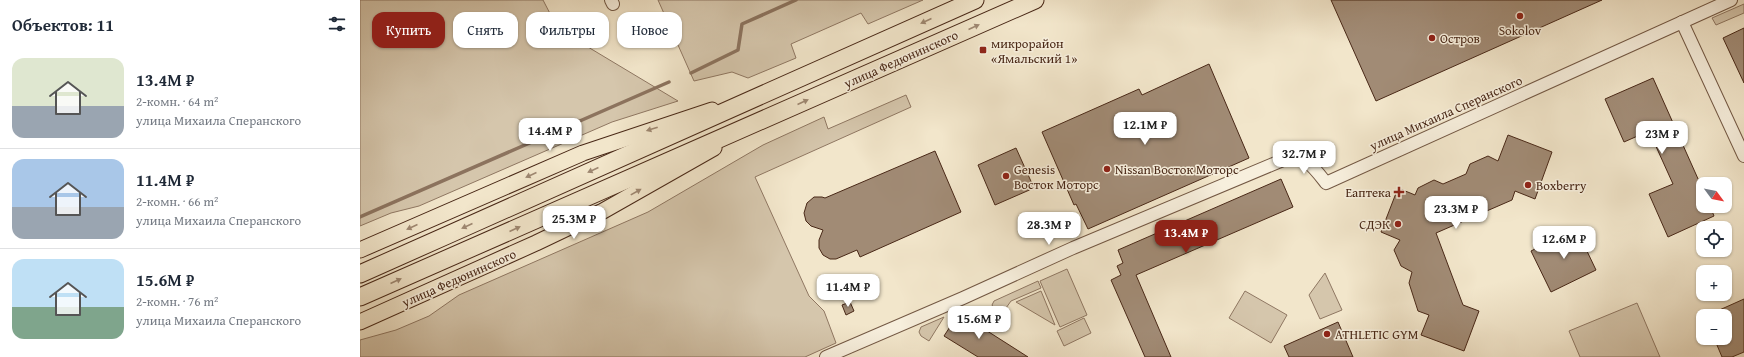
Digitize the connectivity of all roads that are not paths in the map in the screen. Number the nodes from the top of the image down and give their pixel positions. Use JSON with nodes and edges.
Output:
{"nodes":[{"id":1,"x":975,"y":0,"type":"edge"},
{"id":2,"x":1035,"y":0,"type":"edge"},
{"id":3,"x":1730,"y":0,"type":"edge"},
{"id":4,"x":1682,"y":22,"type":"junction"},
{"id":5,"x":756,"y":96,"type":"junction"},
{"id":6,"x":768,"y":118,"type":"junction"},
{"id":7,"x":1744,"y":156,"type":"edge"},
{"id":8,"x":360,"y":250,"type":"edge"},
{"id":9,"x":360,"y":274,"type":"edge"},
{"id":10,"x":360,"y":297,"type":"edge"},
{"id":11,"x":360,"y":322,"type":"edge"},
{"id":12,"x":826,"y":357,"type":"edge"}],
"edges":[{"from":1,"to":5,"type":"highway","name":"улица Федюнинского","one_way":true},
{"from":6,"to":2,"type":"highway","name":"улица Федюнинского","one_way":true},
{"from":3,"to":4,"type":"street","name":"улица Михаила Сперанского"},
{"from":4,"to":7,"type":"street"},
{"from":4,"to":12,"type":"street","name":"улица Михаила Сперанского"},
{"from":5,"to":8,"type":"main road","name":"улица Федюнинского","one_way":true},
{"from":5,"to":9,"type":"highway","name":"улица Федюнинского","one_way":true},
{"from":10,"to":6,"type":"highway","name":"улица Федюнинского","one_way":true},
{"from":11,"to":6,"type":"main road","name":"улица Федюнинского","one_way":true}]}
